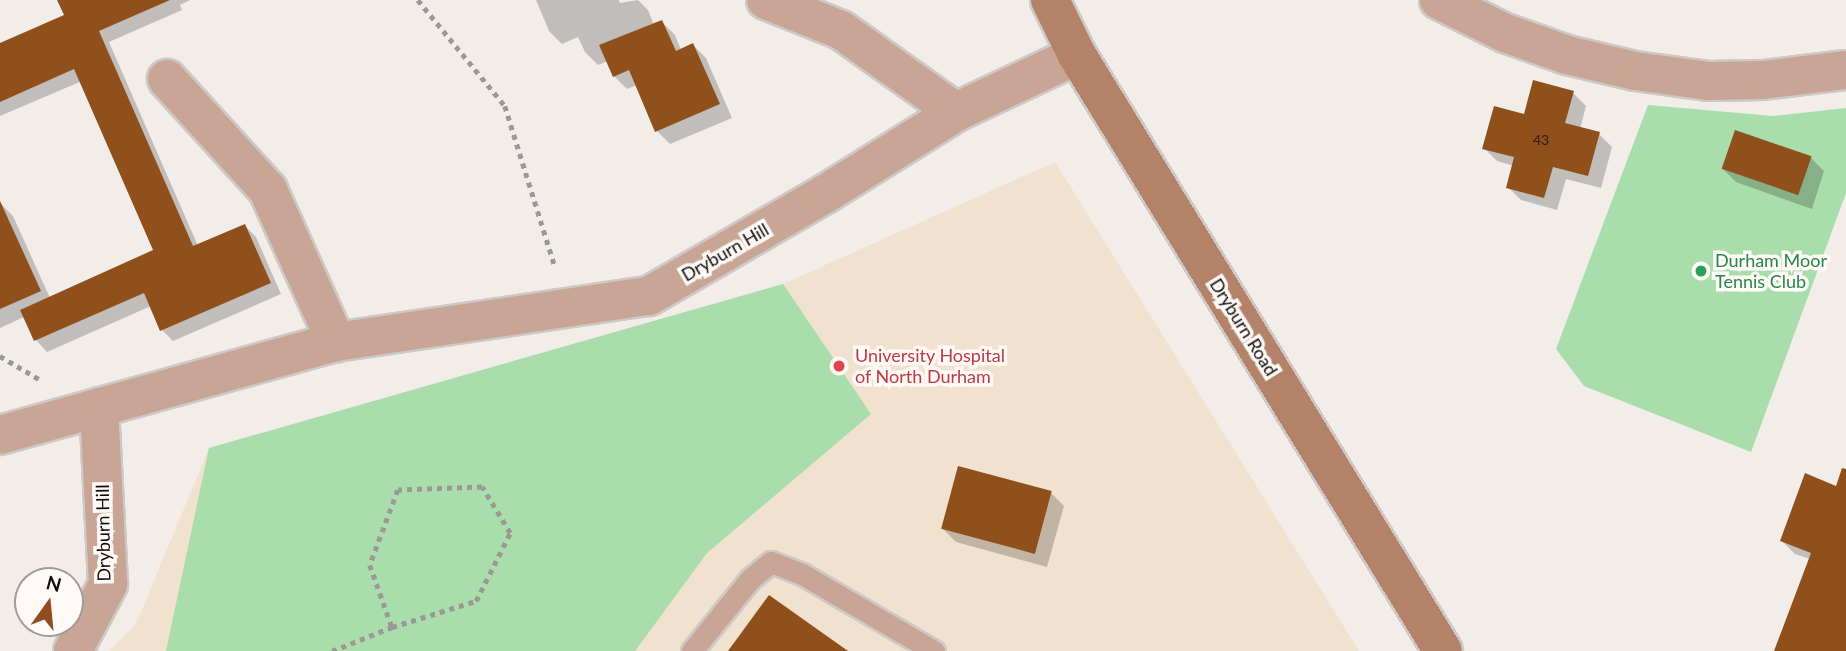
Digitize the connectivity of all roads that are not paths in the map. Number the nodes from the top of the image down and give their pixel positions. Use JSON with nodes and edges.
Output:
{"nodes":[{"id":1,"x":766,"y":0,"type":"edge"},
{"id":2,"x":1050,"y":0,"type":"edge"},
{"id":3,"x":1439,"y":0,"type":"edge"},
{"id":4,"x":1077,"y":55,"type":"junction"},
{"id":5,"x":1846,"y":70,"type":"edge"},
{"id":6,"x":167,"y":79,"type":"dead end"},
{"id":7,"x":957,"y":112,"type":"junction"},
{"id":8,"x":335,"y":342,"type":"junction"},
{"id":9,"x":99,"y":407,"type":"junction"},
{"id":10,"x":0,"y":435,"type":"edge"},
{"id":11,"x":73,"y":651,"type":"edge"},
{"id":12,"x":692,"y":651,"type":"edge"},
{"id":13,"x":934,"y":651,"type":"edge"},
{"id":14,"x":1443,"y":651,"type":"edge"}],
"edges":[{"from":1,"to":7,"type":"street"},
{"from":2,"to":4,"type":"main road","name":"Dryburn Road"},
{"from":3,"to":5,"type":"street"},
{"from":4,"to":7,"type":"street","name":"Dryburn Hill"},
{"from":4,"to":14,"type":"main road","name":"Dryburn Road"},
{"from":6,"to":8,"type":"street"},
{"from":7,"to":8,"type":"street","name":"Dryburn Hill"},
{"from":8,"to":9,"type":"street","name":"Dryburn Hill"},
{"from":9,"to":10,"type":"street","name":"Dryburn Hill"},
{"from":9,"to":11,"type":"street","name":"Dryburn Hill"},
{"from":12,"to":13,"type":"lane"}]}
